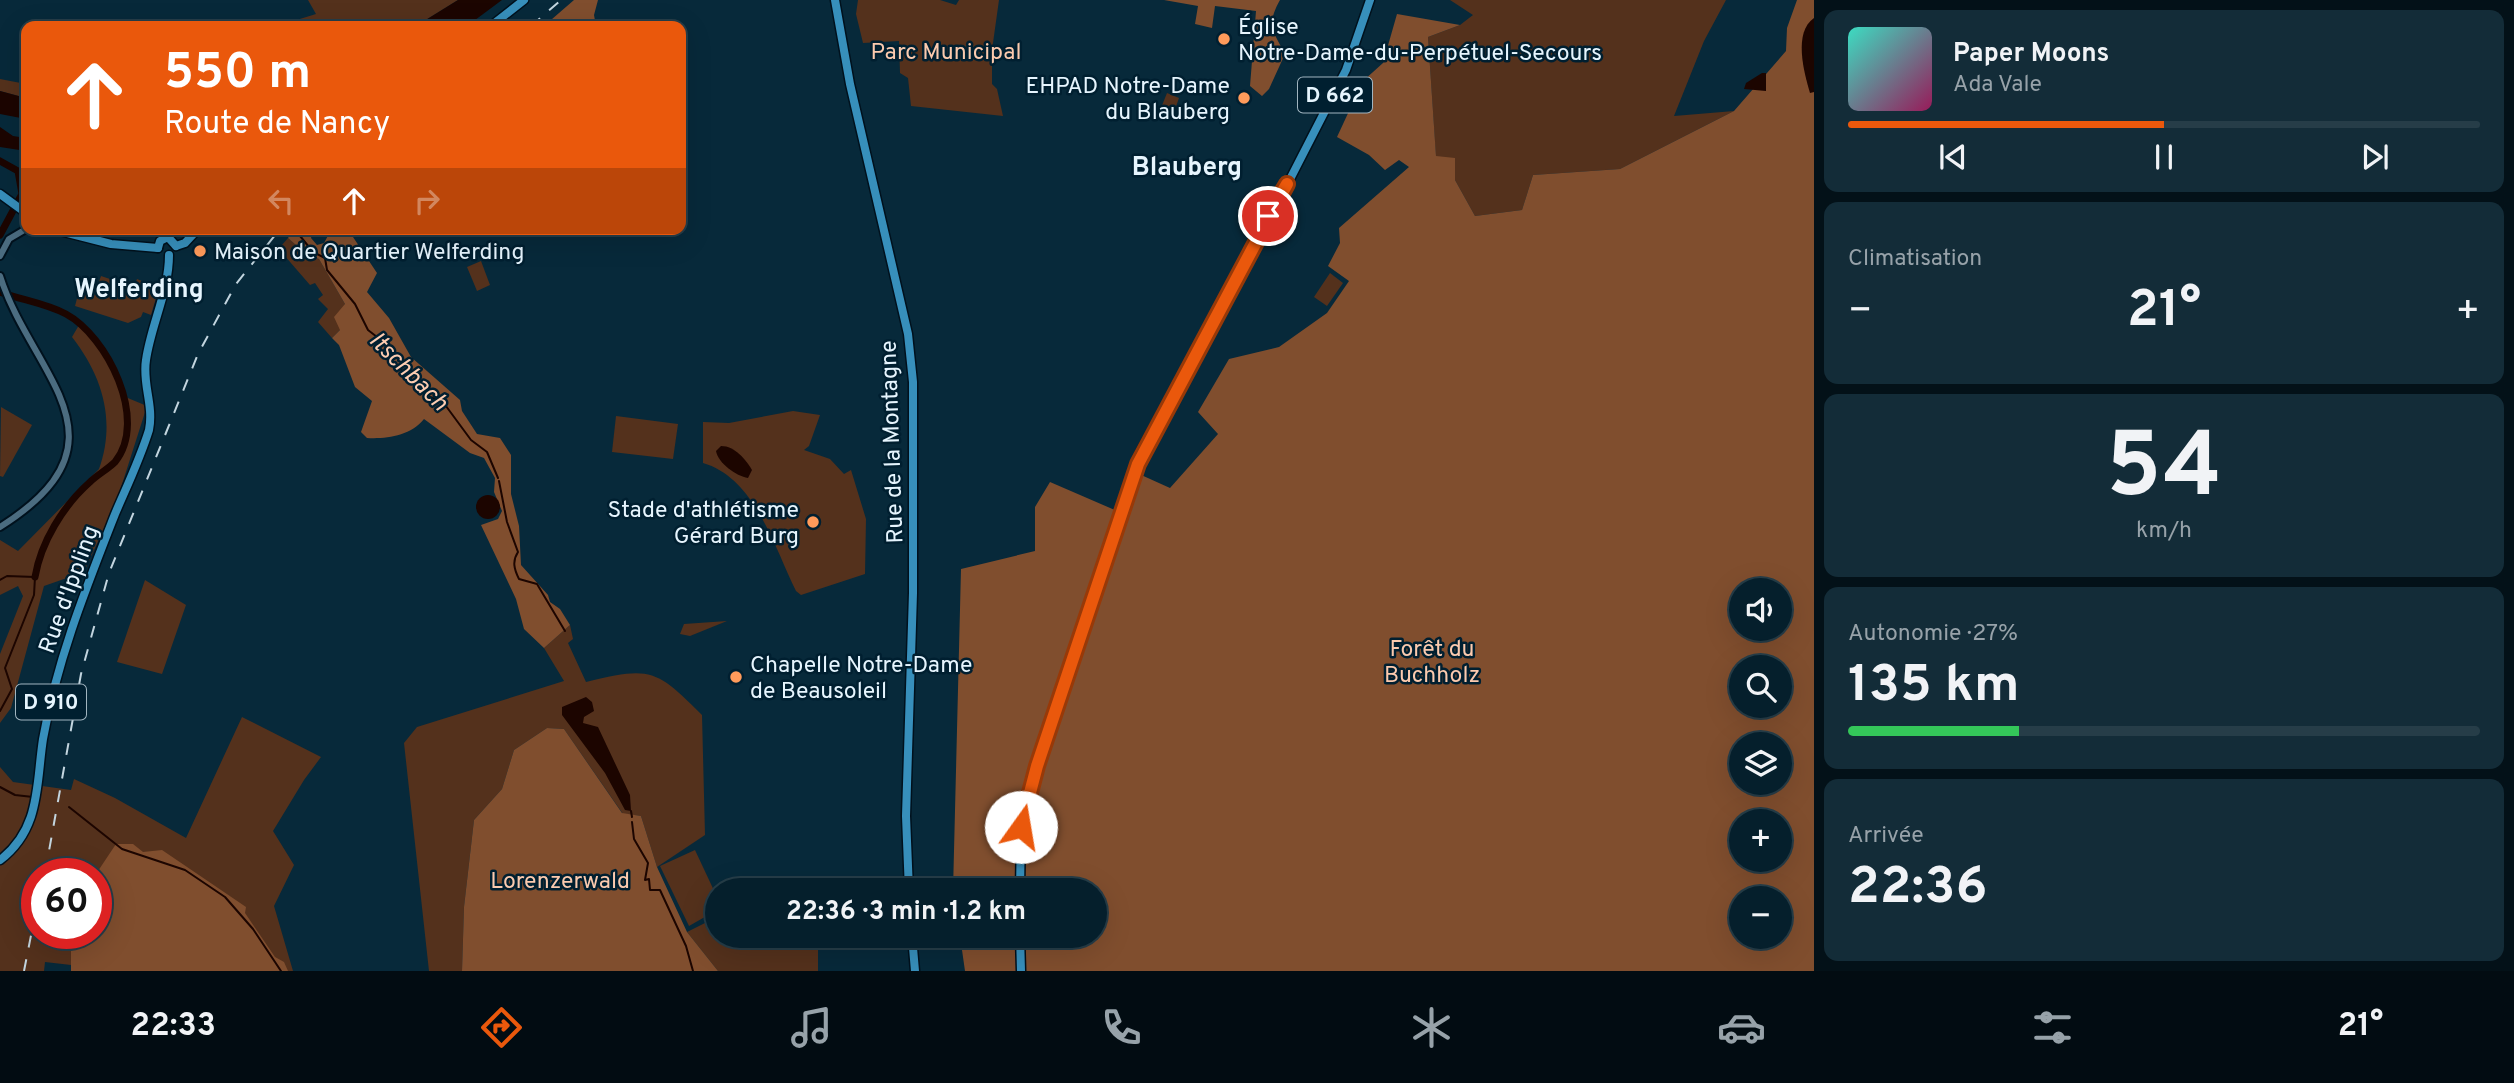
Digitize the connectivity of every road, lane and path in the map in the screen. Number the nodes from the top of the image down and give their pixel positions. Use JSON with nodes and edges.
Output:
{"nodes":[{"id":1,"x":521,"y":0,"type":"edge"},
{"id":2,"x":835,"y":0,"type":"edge"},
{"id":3,"x":1370,"y":0,"type":"edge"},
{"id":4,"x":497,"y":21,"type":"edge"},
{"id":5,"x":0,"y":194,"type":"edge"},
{"id":6,"x":21,"y":209,"type":"edge"},
{"id":7,"x":21,"y":232,"type":"edge"},
{"id":8,"x":76,"y":235,"type":"edge"},
{"id":9,"x":192,"y":235,"type":"edge"},
{"id":10,"x":176,"y":246,"type":"junction"},
{"id":11,"x":158,"y":248,"type":"junction"},
{"id":12,"x":169,"y":255,"type":"junction"},
{"id":13,"x":0,"y":256,"type":"edge"},
{"id":14,"x":0,"y":276,"type":"edge"},
{"id":15,"x":0,"y":527,"type":"edge"},
{"id":16,"x":0,"y":860,"type":"edge"},
{"id":17,"x":908,"y":878,"type":"edge"},
{"id":18,"x":1020,"y":878,"type":"edge"},
{"id":19,"x":913,"y":948,"type":"edge"},
{"id":20,"x":1020,"y":948,"type":"edge"},
{"id":21,"x":915,"y":971,"type":"edge"},
{"id":22,"x":1021,"y":971,"type":"edge"}],
"edges":[{"from":1,"to":4,"type":"main road"},
{"from":2,"to":17,"type":"main road","name":"Rue de la Montagne"},
{"from":3,"to":18,"type":"main road","number":"D 662"},
{"from":5,"to":6,"type":"main road"},
{"from":7,"to":13,"type":"street"},
{"from":8,"to":11,"type":"main road"},
{"from":9,"to":10,"type":"main road"},
{"from":10,"to":11,"type":"main road"},
{"from":10,"to":12,"type":"main road"},
{"from":11,"to":12,"type":"main road"},
{"from":12,"to":16,"type":"main road","name":"Rue d'Ippling","number":"D 910"},
{"from":14,"to":15,"type":"street"},
{"from":19,"to":21,"type":"main road"},
{"from":20,"to":22,"type":"main road"}]}
